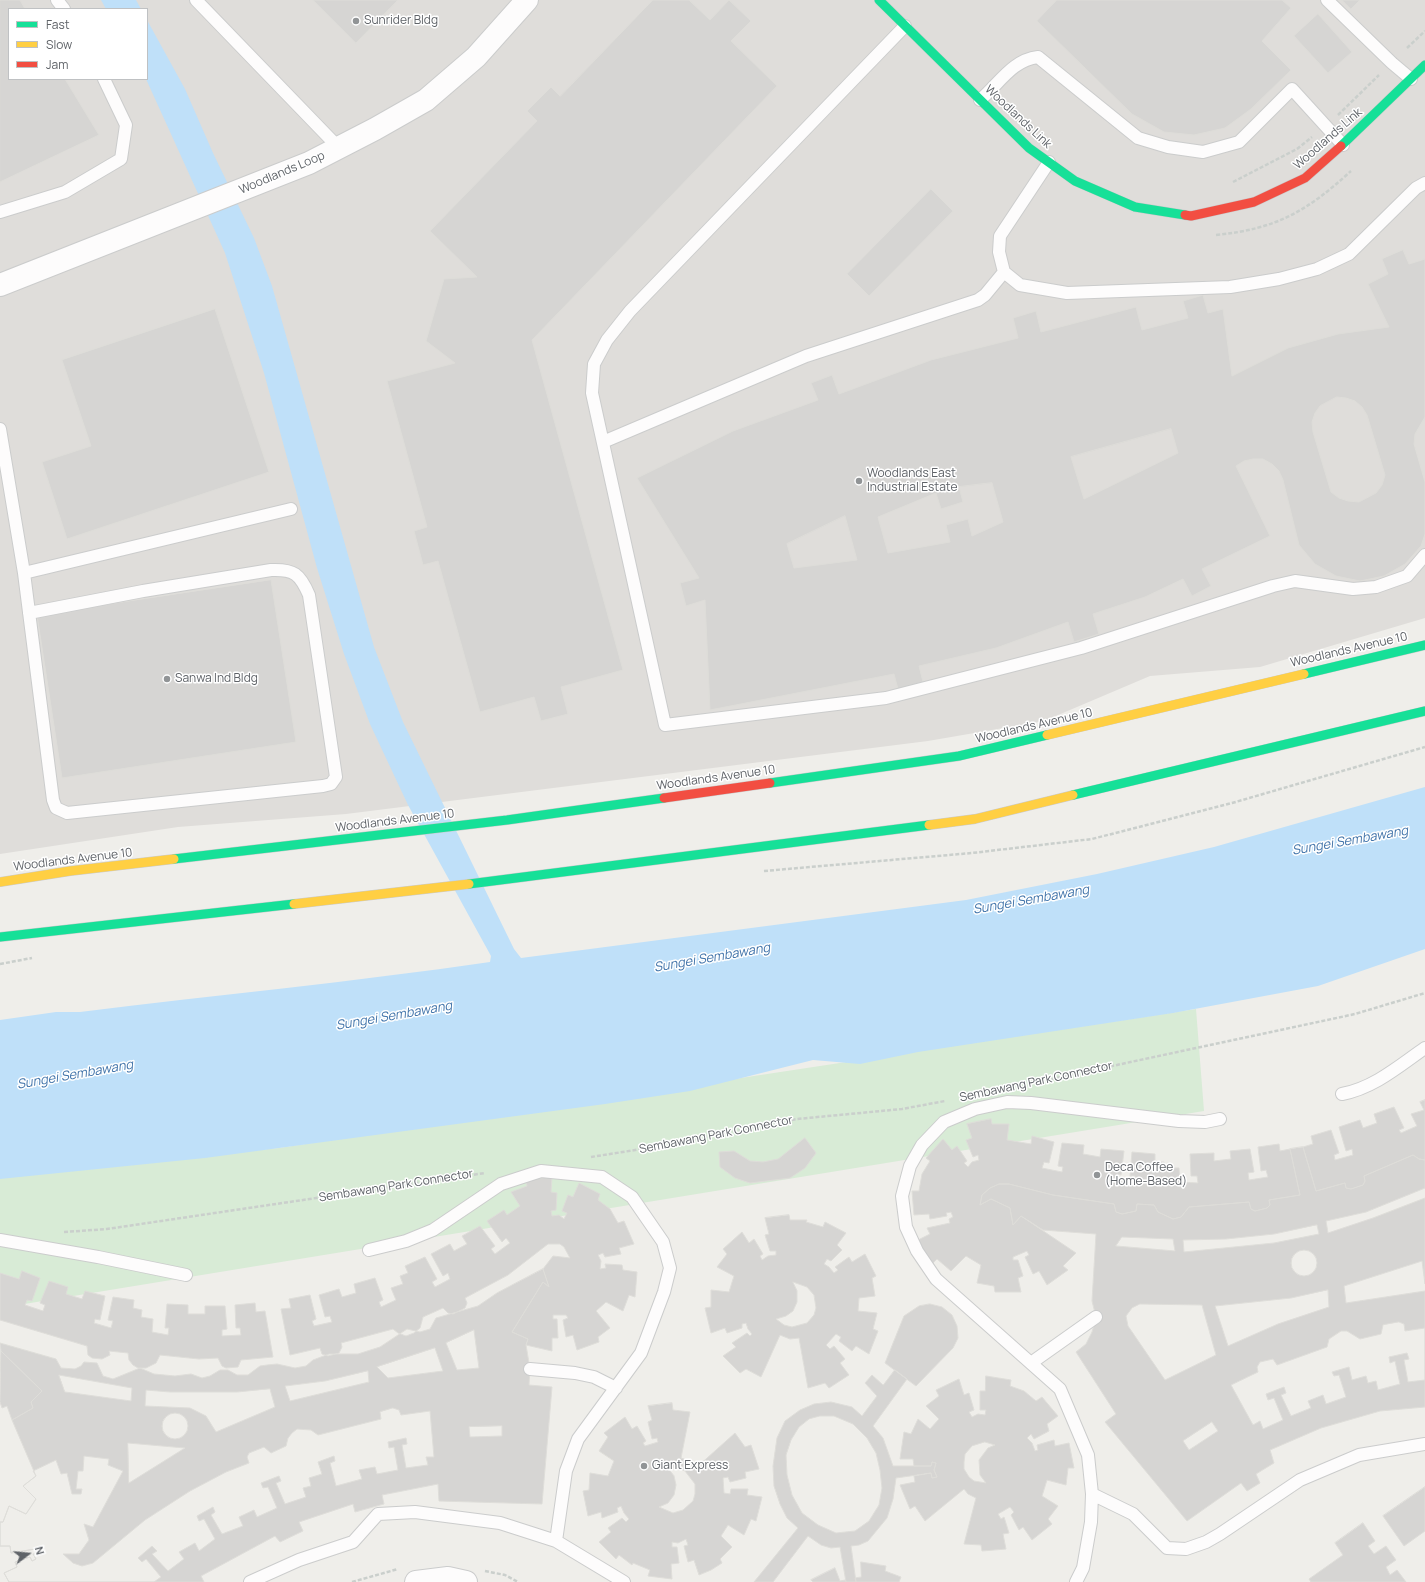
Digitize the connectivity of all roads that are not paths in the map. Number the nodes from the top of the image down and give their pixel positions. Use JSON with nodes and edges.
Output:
{"nodes":[{"id":1,"x":57,"y":0,"type":"edge"},
{"id":2,"x":196,"y":0,"type":"edge"},
{"id":3,"x":527,"y":0,"type":"edge"},
{"id":4,"x":879,"y":0,"type":"edge"},
{"id":5,"x":1328,"y":0,"type":"edge"},
{"id":6,"x":63,"y":8,"type":"edge"},
{"id":7,"x":905,"y":26,"type":"junction"},
{"id":8,"x":1425,"y":65,"type":"edge"},
{"id":9,"x":1411,"y":79,"type":"junction"},
{"id":10,"x":104,"y":80,"type":"edge"},
{"id":11,"x":980,"y":100,"type":"junction"},
{"id":12,"x":1343,"y":145,"type":"junction"},
{"id":13,"x":339,"y":148,"type":"junction"},
{"id":14,"x":1049,"y":162,"type":"junction"},
{"id":15,"x":1425,"y":183,"type":"edge"},
{"id":16,"x":0,"y":212,"type":"edge"},
{"id":17,"x":1004,"y":272,"type":"junction"},
{"id":18,"x":0,"y":285,"type":"edge"},
{"id":19,"x":0,"y":429,"type":"edge"},
{"id":20,"x":603,"y":442,"type":"junction"},
{"id":21,"x":291,"y":509,"type":"dead end"},
{"id":22,"x":1425,"y":555,"type":"edge"},
{"id":23,"x":24,"y":573,"type":"junction"},
{"id":24,"x":29,"y":613,"type":"junction"},
{"id":25,"x":1425,"y":645,"type":"edge"},
{"id":26,"x":1425,"y":710,"type":"edge"},
{"id":27,"x":0,"y":882,"type":"edge"},
{"id":28,"x":0,"y":938,"type":"edge"},
{"id":29,"x":1425,"y":1048,"type":"edge"},
{"id":30,"x":1342,"y":1094,"type":"dead end"},
{"id":31,"x":1220,"y":1119,"type":"dead end"},
{"id":32,"x":0,"y":1240,"type":"edge"},
{"id":33,"x":369,"y":1250,"type":"dead end"},
{"id":34,"x":186,"y":1275,"type":"dead end"},
{"id":35,"x":1096,"y":1317,"type":"dead end"},
{"id":36,"x":1031,"y":1363,"type":"junction"},
{"id":37,"x":530,"y":1369,"type":"dead end"},
{"id":38,"x":616,"y":1388,"type":"junction"},
{"id":39,"x":1425,"y":1444,"type":"edge"},
{"id":40,"x":1092,"y":1494,"type":"junction"},
{"id":41,"x":556,"y":1541,"type":"junction"},
{"id":42,"x":250,"y":1582,"type":"edge"},
{"id":43,"x":416,"y":1582,"type":"edge"},
{"id":44,"x":466,"y":1582,"type":"edge"},
{"id":45,"x":624,"y":1582,"type":"edge"},
{"id":46,"x":1076,"y":1582,"type":"edge"}],
"edges":[{"from":1,"to":6,"type":"lane"},
{"from":2,"to":13,"type":"lane"},
{"from":3,"to":13,"type":"street","name":"Woodlands Loop"},
{"from":4,"to":7,"type":"main road","name":"Woodlands Link"},
{"from":5,"to":9,"type":"lane"},
{"from":7,"to":11,"type":"main road","name":"Woodlands Link"},
{"from":7,"to":20,"type":"lane"},
{"from":8,"to":9,"type":"main road","name":"Woodlands Link"},
{"from":9,"to":12,"type":"main road","name":"Woodlands Link"},
{"from":10,"to":16,"type":"lane"},
{"from":11,"to":12,"type":"lane"},
{"from":11,"to":14,"type":"main road","name":"Woodlands Link"},
{"from":12,"to":14,"type":"main road","name":"Woodlands Link"},
{"from":13,"to":18,"type":"street","name":"Woodlands Loop"},
{"from":14,"to":17,"type":"lane"},
{"from":15,"to":17,"type":"lane"},
{"from":17,"to":20,"type":"lane"},
{"from":19,"to":23,"type":"lane"},
{"from":20,"to":22,"type":"lane"},
{"from":21,"to":23,"type":"lane"},
{"from":23,"to":24,"type":"lane"},
{"from":24,"to":24,"type":"lane"},
{"from":25,"to":27,"type":"main road","name":"Woodlands Avenue 10"},
{"from":26,"to":28,"type":"main road"},
{"from":29,"to":30,"type":"lane"},
{"from":31,"to":36,"type":"lane"},
{"from":32,"to":34,"type":"lane"},
{"from":33,"to":38,"type":"lane"},
{"from":35,"to":36,"type":"lane"},
{"from":36,"to":40,"type":"lane"},
{"from":37,"to":38,"type":"lane"},
{"from":38,"to":41,"type":"lane"},
{"from":39,"to":40,"type":"lane"},
{"from":40,"to":46,"type":"lane"},
{"from":41,"to":42,"type":"lane"},
{"from":41,"to":45,"type":"lane"},
{"from":43,"to":44,"type":"street"}]}
